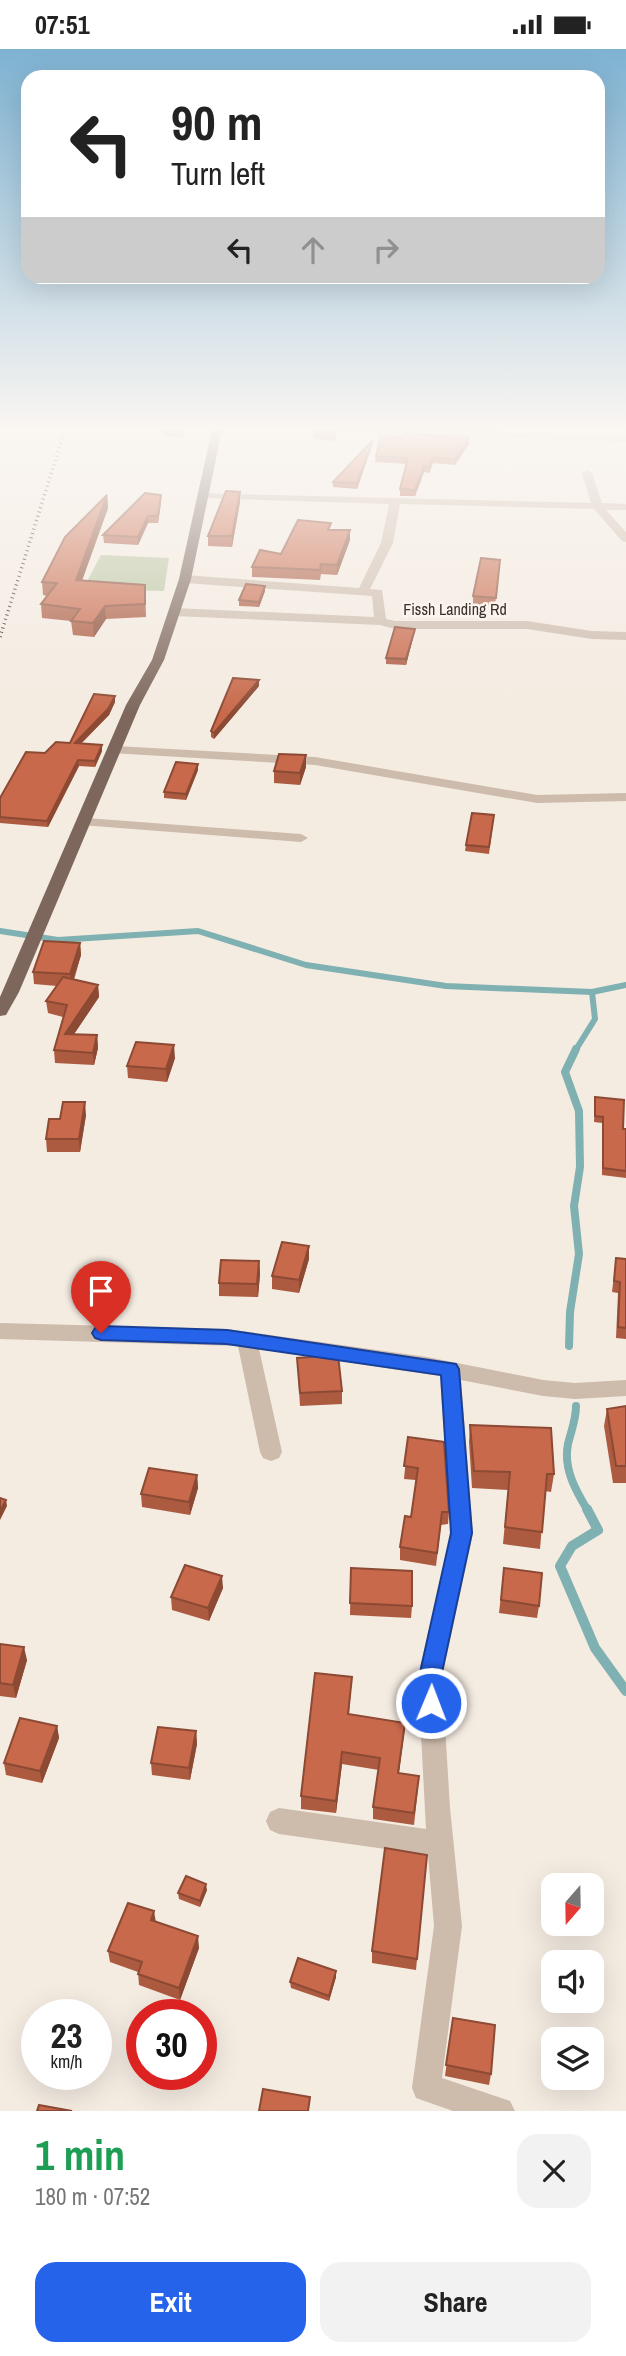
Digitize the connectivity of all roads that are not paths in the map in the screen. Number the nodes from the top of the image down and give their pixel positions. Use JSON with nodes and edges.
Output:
{"nodes":[{"id":1,"x":197,"y":522,"type":"edge"},
{"id":2,"x":391,"y":522,"type":"edge"},
{"id":3,"x":611,"y":522,"type":"edge"},
{"id":4,"x":626,"y":539,"type":"edge"},
{"id":5,"x":185,"y":579,"type":"junction"},
{"id":6,"x":362,"y":593,"type":"junction"},
{"id":7,"x":174,"y":612,"type":"junction"},
{"id":8,"x":380,"y":621,"type":"junction"},
{"id":9,"x":626,"y":636,"type":"edge"},
{"id":10,"x":116,"y":750,"type":"junction"},
{"id":11,"x":626,"y":797,"type":"edge"},
{"id":12,"x":86,"y":822,"type":"junction"},
{"id":13,"x":301,"y":838,"type":"dead end"},
{"id":14,"x":0,"y":1011,"type":"edge"},
{"id":15,"x":0,"y":1331,"type":"edge"},
{"id":16,"x":247,"y":1340,"type":"junction"},
{"id":17,"x":450,"y":1369,"type":"junction"},
{"id":18,"x":626,"y":1388,"type":"edge"},
{"id":19,"x":271,"y":1452,"type":"dead end"},
{"id":20,"x":279,"y":1821,"type":"dead end"},
{"id":21,"x":440,"y":1844,"type":"junction"},
{"id":22,"x":500,"y":2111,"type":"edge"}],
"edges":[{"from":1,"to":5,"type":"main road"},
{"from":2,"to":6,"type":"street"},
{"from":3,"to":4,"type":"street"},
{"from":5,"to":6,"type":"street"},
{"from":5,"to":7,"type":"main road"},
{"from":6,"to":8,"type":"street","name":"Fissh Landing Rd"},
{"from":7,"to":8,"type":"street"},
{"from":7,"to":10,"type":"main road"},
{"from":8,"to":9,"type":"street","name":"Fissh Landing Rd"},
{"from":10,"to":11,"type":"street"},
{"from":10,"to":12,"type":"main road"},
{"from":12,"to":13,"type":"street"},
{"from":12,"to":14,"type":"main road"},
{"from":15,"to":16,"type":"street"},
{"from":16,"to":17,"type":"street"},
{"from":16,"to":19,"type":"street"},
{"from":17,"to":18,"type":"street"},
{"from":17,"to":21,"type":"street"},
{"from":20,"to":21,"type":"street"},
{"from":21,"to":22,"type":"street"}]}
